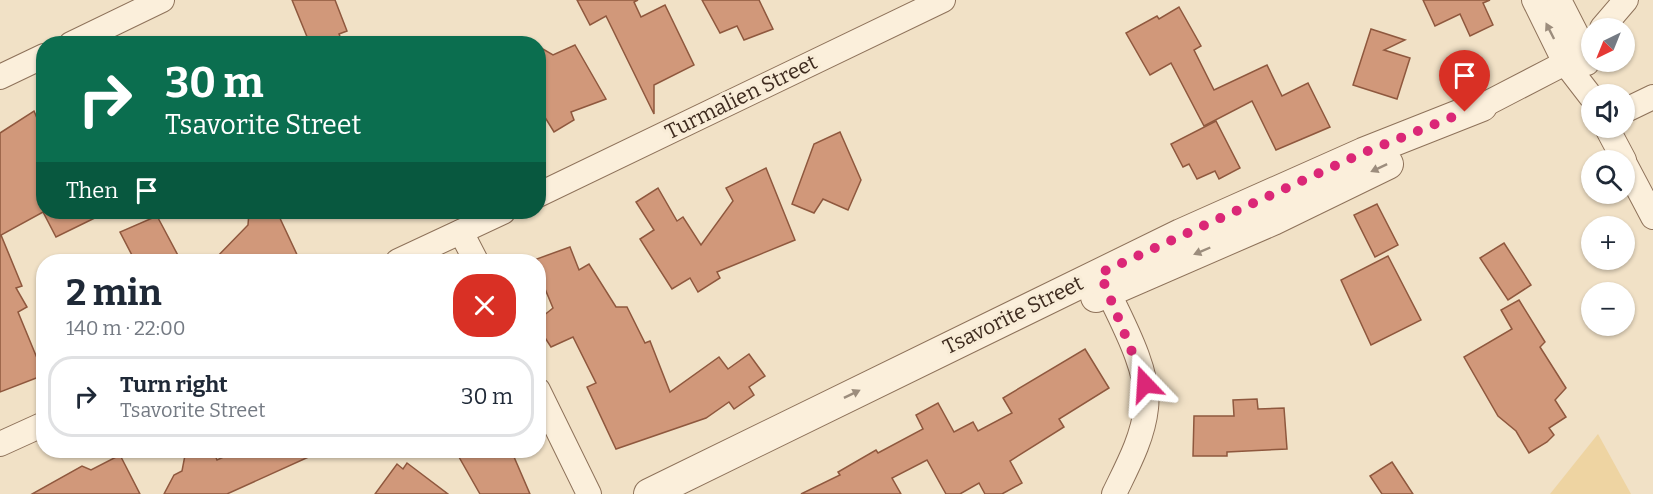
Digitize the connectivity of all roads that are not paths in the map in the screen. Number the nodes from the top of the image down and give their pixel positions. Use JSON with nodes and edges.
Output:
{"nodes":[{"id":1,"x":943,"y":0,"type":"edge"},
{"id":2,"x":1534,"y":0,"type":"edge"},
{"id":3,"x":1558,"y":0,"type":"edge"},
{"id":4,"x":1626,"y":0,"type":"edge"},
{"id":5,"x":149,"y":3,"type":"edge"},
{"id":6,"x":1611,"y":18,"type":"edge"},
{"id":7,"x":85,"y":36,"type":"edge"},
{"id":8,"x":1580,"y":51,"type":"edge"},
{"id":9,"x":36,"y":60,"type":"edge"},
{"id":10,"x":0,"y":77,"type":"edge"},
{"id":11,"x":1589,"y":84,"type":"edge"},
{"id":12,"x":1653,"y":97,"type":"edge"},
{"id":13,"x":1482,"y":106,"type":"joint"},
{"id":14,"x":1635,"y":106,"type":"edge"},
{"id":15,"x":1635,"y":175,"type":"edge"},
{"id":16,"x":1646,"y":189,"type":"edge"},
{"id":17,"x":546,"y":191,"type":"edge"},
{"id":18,"x":1653,"y":217,"type":"edge"},
{"id":19,"x":488,"y":219,"type":"edge"},
{"id":20,"x":461,"y":232,"type":"junction"},
{"id":21,"x":413,"y":254,"type":"edge"},
{"id":22,"x":472,"y":254,"type":"edge"},
{"id":23,"x":1103,"y":282,"type":"junction"},
{"id":24,"x":546,"y":406,"type":"edge"},
{"id":25,"x":36,"y":428,"type":"edge"},
{"id":26,"x":0,"y":444,"type":"edge"},
{"id":27,"x":589,"y":494,"type":"edge"},
{"id":28,"x":649,"y":494,"type":"edge"},
{"id":29,"x":692,"y":494,"type":"edge"},
{"id":30,"x":1114,"y":494,"type":"edge"}],
"edges":[{"from":1,"to":17,"type":"street","name":"Turmalien Street"},
{"from":8,"to":2,"type":"street","one_way":true},
{"from":3,"to":8,"type":"street"},
{"from":4,"to":6,"type":"street"},
{"from":5,"to":7,"type":"street"},
{"from":8,"to":11,"type":"street"},
{"from":8,"to":13,"type":"street","name":"Tsavorite Street"},
{"from":9,"to":10,"type":"street"},
{"from":12,"to":14,"type":"street"},
{"from":13,"to":23,"type":"street","name":"Tsavorite Street"},
{"from":15,"to":16,"type":"street"},
{"from":16,"to":18,"type":"street"},
{"from":19,"to":20,"type":"street"},
{"from":20,"to":21,"type":"street"},
{"from":20,"to":22,"type":"street"},
{"from":28,"to":23,"type":"street","name":"Tsavorite Street","one_way":true},
{"from":23,"to":29,"type":"street","name":"Tsavorite Street"},
{"from":23,"to":30,"type":"street"},
{"from":24,"to":27,"type":"street"},
{"from":25,"to":26,"type":"street"}]}
